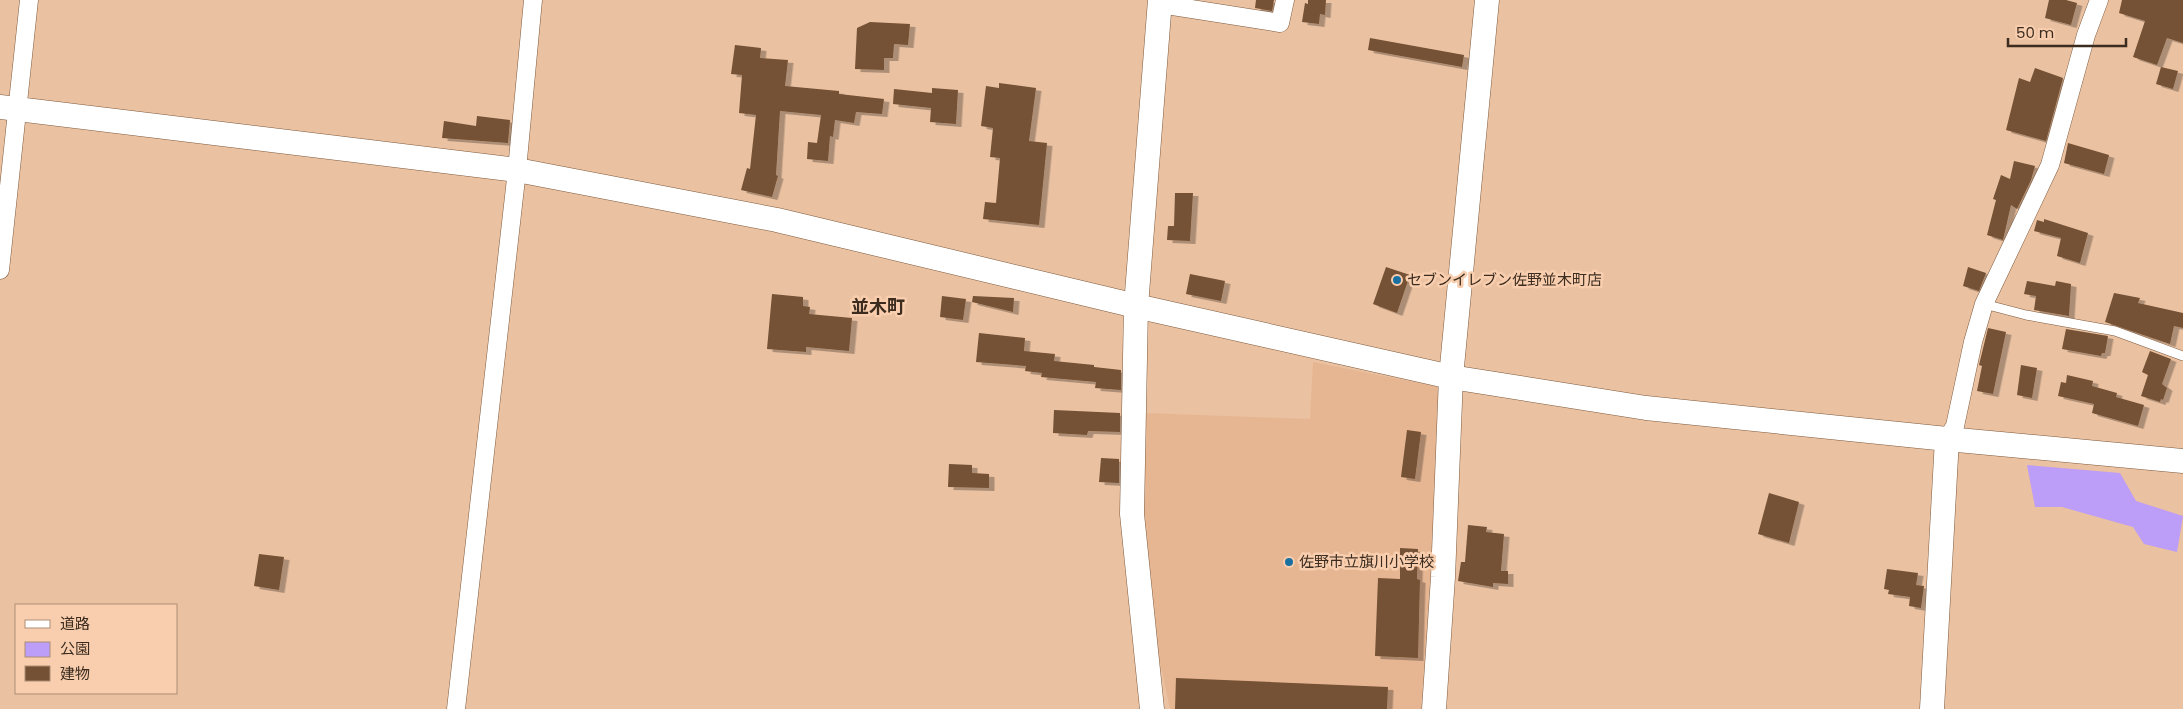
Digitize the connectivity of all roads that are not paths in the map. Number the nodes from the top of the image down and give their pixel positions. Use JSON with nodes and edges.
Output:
{"nodes":[{"id":1,"x":28,"y":0,"type":"edge"},
{"id":2,"x":533,"y":0,"type":"edge"},
{"id":3,"x":1284,"y":0,"type":"edge"},
{"id":4,"x":1487,"y":0,"type":"edge"},
{"id":5,"x":2099,"y":0,"type":"edge"},
{"id":6,"x":1160,"y":2,"type":"edge"},
{"id":7,"x":8,"y":108,"type":"edge"},
{"id":8,"x":517,"y":170,"type":"junction"},
{"id":9,"x":0,"y":270,"type":"edge"},
{"id":10,"x":1984,"y":304,"type":"junction"},
{"id":11,"x":1136,"y":306,"type":"junction"},
{"id":12,"x":2183,"y":356,"type":"edge"},
{"id":13,"x":1451,"y":377,"type":"junction"},
{"id":14,"x":1948,"y":440,"type":"junction"},
{"id":15,"x":2183,"y":461,"type":"edge"},
{"id":16,"x":456,"y":709,"type":"edge"},
{"id":17,"x":1152,"y":709,"type":"edge"},
{"id":18,"x":1434,"y":709,"type":"edge"},
{"id":19,"x":1932,"y":709,"type":"edge"}],
"edges":[{"from":1,"to":7,"type":"street"},
{"from":2,"to":8,"type":"street"},
{"from":3,"to":6,"type":"street"},
{"from":4,"to":13,"type":"street"},
{"from":5,"to":10,"type":"street"},
{"from":6,"to":11,"type":"street"},
{"from":7,"to":8,"type":"street"},
{"from":7,"to":9,"type":"street"},
{"from":8,"to":11,"type":"street"},
{"from":8,"to":16,"type":"street"},
{"from":10,"to":12,"type":"lane"},
{"from":10,"to":14,"type":"street"},
{"from":11,"to":13,"type":"street"},
{"from":11,"to":17,"type":"street"},
{"from":13,"to":14,"type":"street"},
{"from":13,"to":18,"type":"street"},
{"from":14,"to":15,"type":"street"},
{"from":14,"to":19,"type":"street"}]}
